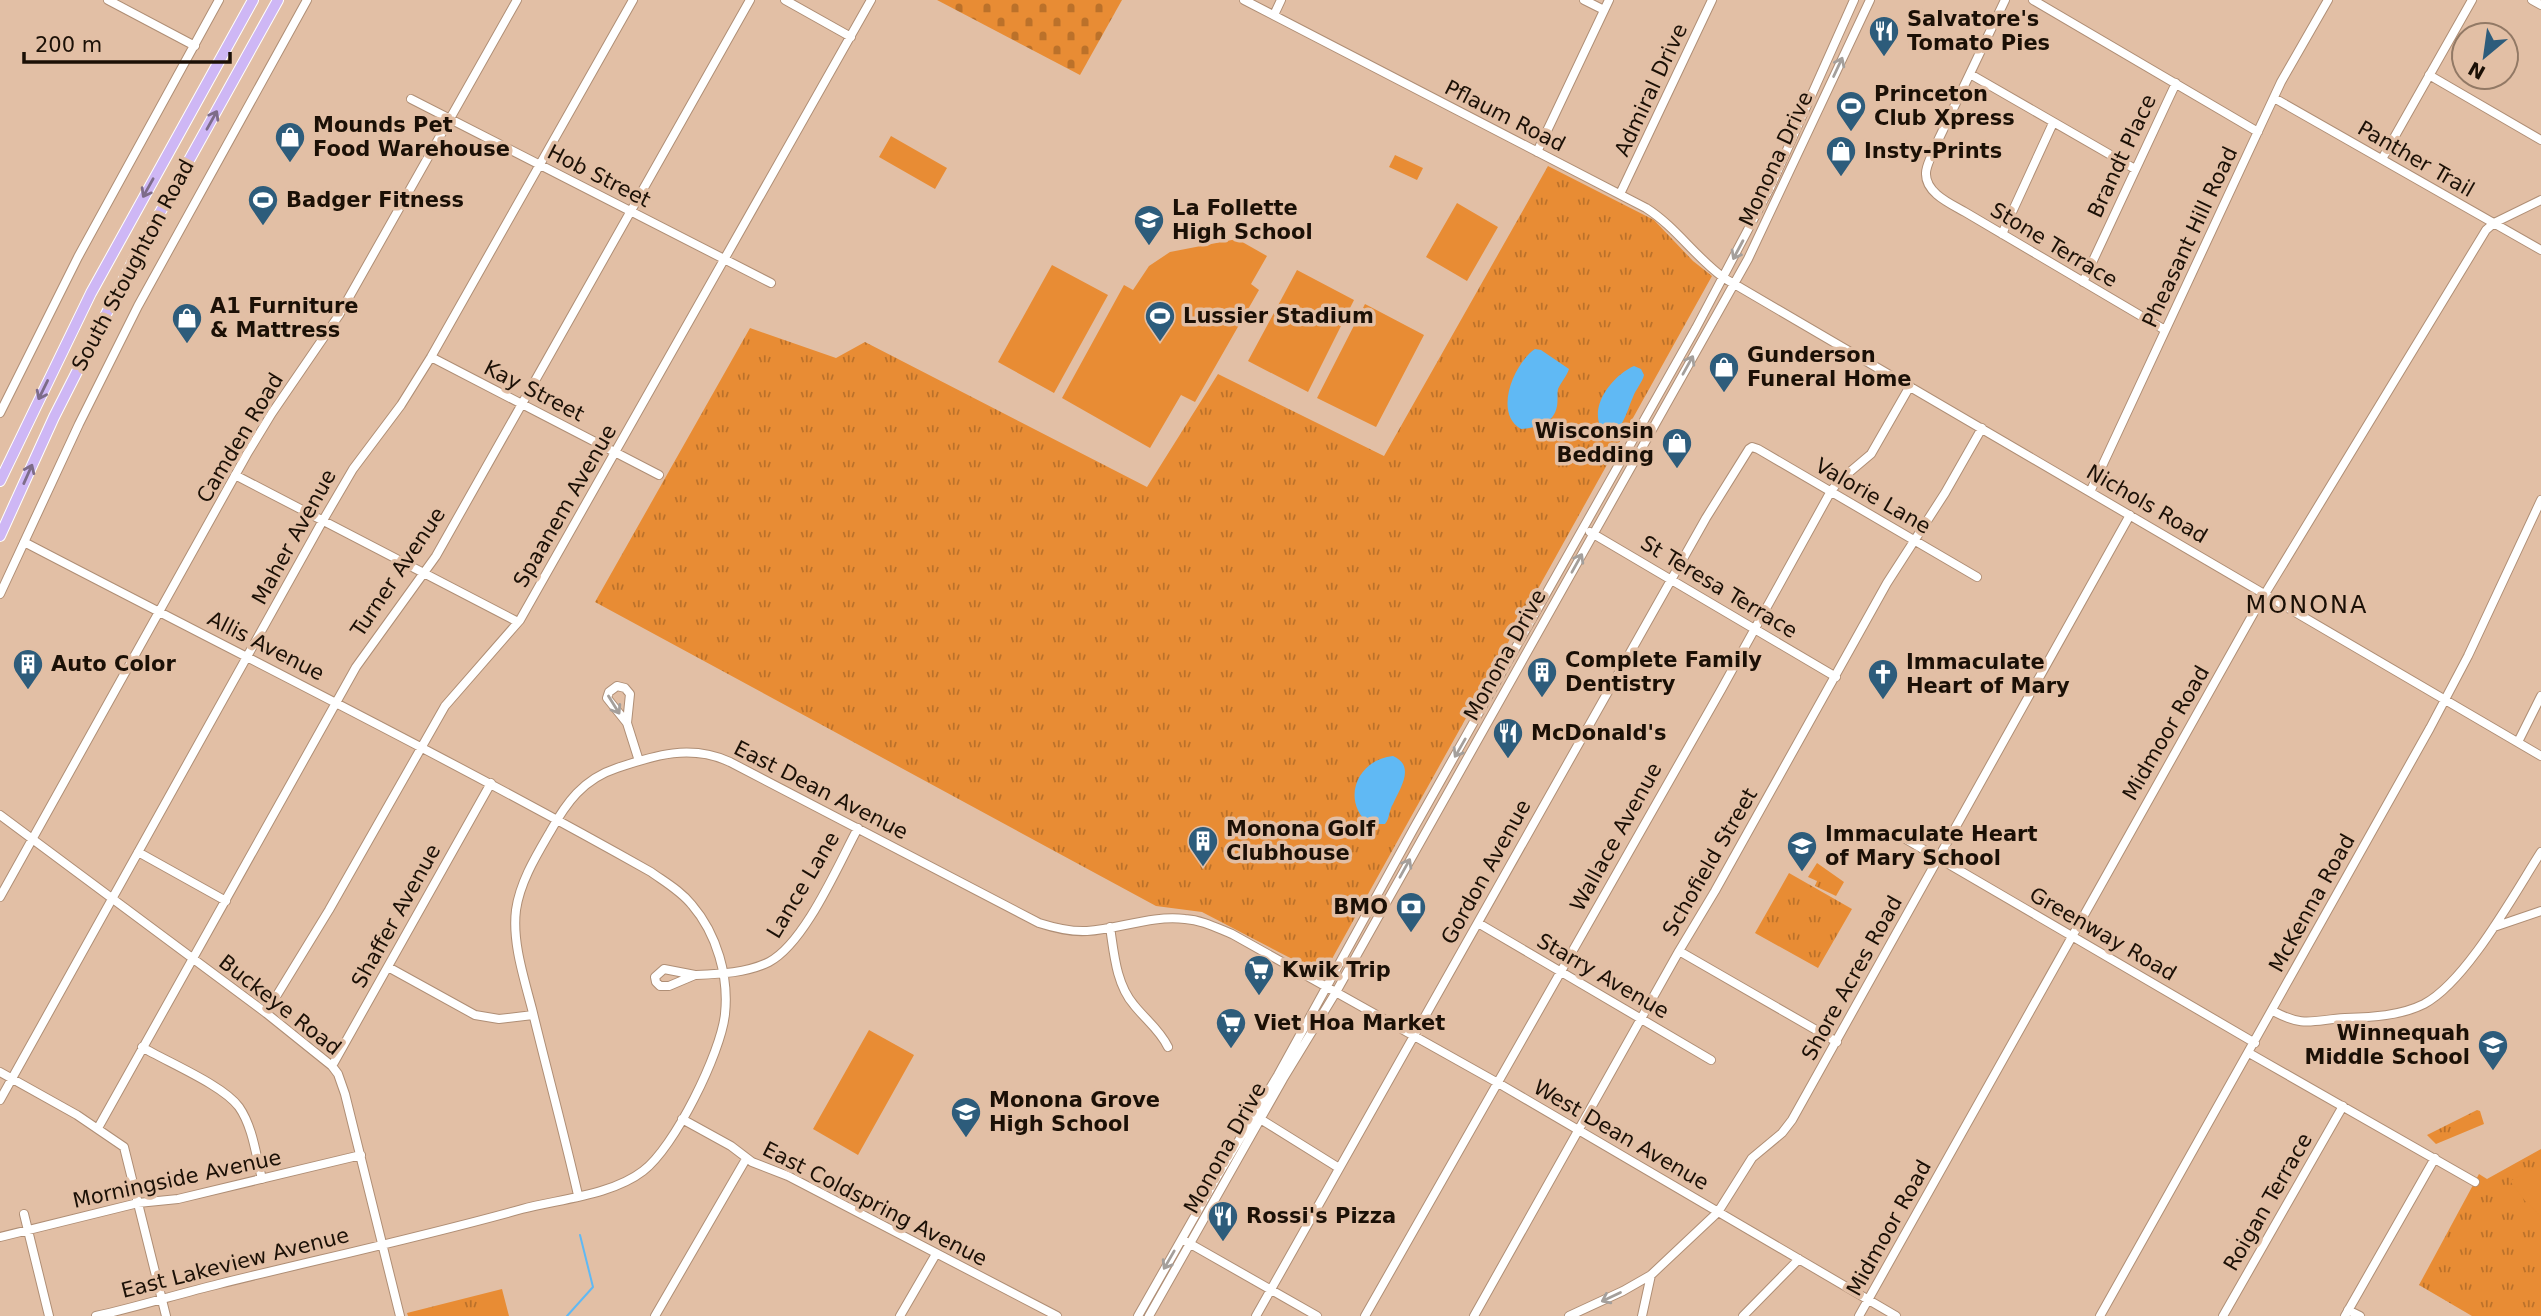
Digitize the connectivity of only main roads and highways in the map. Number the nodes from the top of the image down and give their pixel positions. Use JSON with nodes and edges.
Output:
{"nodes":[{"id":1,"x":253,"y":0,"type":"edge"},
{"id":2,"x":278,"y":0,"type":"edge"},
{"id":3,"x":0,"y":481,"type":"edge"},
{"id":4,"x":0,"y":536,"type":"edge"}],
"edges":[{"from":1,"to":3,"type":"main road","name":"South Stoughton Road","one_way":true},
{"from":4,"to":2,"type":"main road","name":"South Stoughton Road","one_way":true}]}
